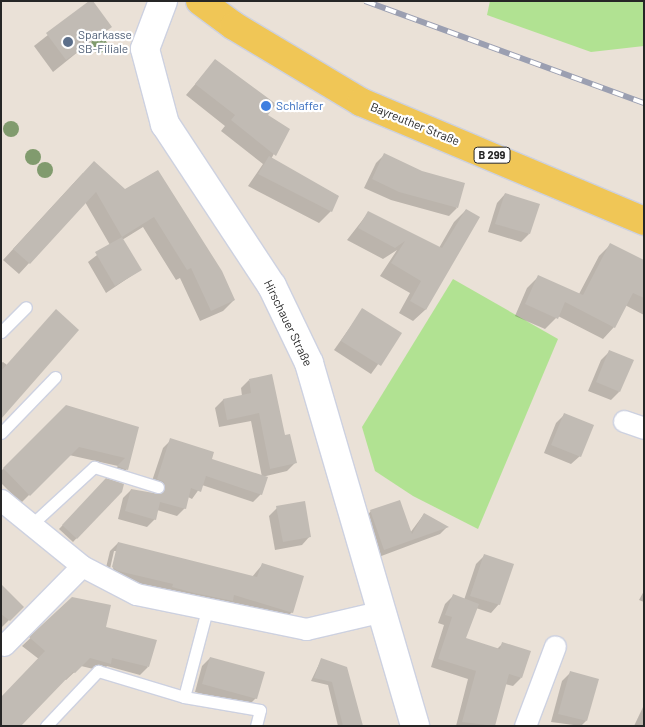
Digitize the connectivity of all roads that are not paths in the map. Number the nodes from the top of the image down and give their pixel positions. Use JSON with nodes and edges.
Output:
{"nodes":[{"id":1,"x":163,"y":1,"type":"edge"},
{"id":2,"x":200,"y":1,"type":"edge"},
{"id":3,"x":644,"y":221,"type":"edge"},
{"id":4,"x":26,"y":307,"type":"dead end"},
{"id":5,"x":1,"y":332,"type":"edge"},
{"id":6,"x":55,"y":378,"type":"dead end"},
{"id":7,"x":624,"y":421,"type":"dead end"},
{"id":8,"x":644,"y":428,"type":"edge"},
{"id":9,"x":1,"y":433,"type":"edge"},
{"id":10,"x":158,"y":487,"type":"dead end"},
{"id":11,"x":1,"y":500,"type":"edge"},
{"id":12,"x":31,"y":525,"type":"junction"},
{"id":13,"x":82,"y":566,"type":"junction"},
{"id":14,"x":208,"y":610,"type":"junction"},
{"id":15,"x":383,"y":610,"type":"junction"},
{"id":16,"x":4,"y":645,"type":"dead end"},
{"id":17,"x":555,"y":646,"type":"dead end"},
{"id":18,"x":184,"y":696,"type":"junction"},
{"id":19,"x":46,"y":726,"type":"edge"},
{"id":20,"x":256,"y":726,"type":"edge"},
{"id":21,"x":415,"y":726,"type":"edge"},
{"id":22,"x":525,"y":726,"type":"edge"}],
"edges":[{"from":1,"to":15,"type":"street","name":"Hirschauer Straße"},
{"from":2,"to":3,"type":"main road","name":"Bayreuther Straße","number":"B 299"},
{"from":4,"to":5,"type":"lane"},
{"from":6,"to":9,"type":"lane"},
{"from":7,"to":8,"type":"street"},
{"from":10,"to":12,"type":"lane"},
{"from":11,"to":12,"type":"street"},
{"from":12,"to":13,"type":"street"},
{"from":13,"to":14,"type":"street"},
{"from":13,"to":16,"type":"street"},
{"from":14,"to":15,"type":"street"},
{"from":14,"to":18,"type":"lane"},
{"from":15,"to":21,"type":"street","name":"Hirschauer Straße"},
{"from":17,"to":22,"type":"street"},
{"from":18,"to":19,"type":"lane"},
{"from":18,"to":20,"type":"lane"}]}
